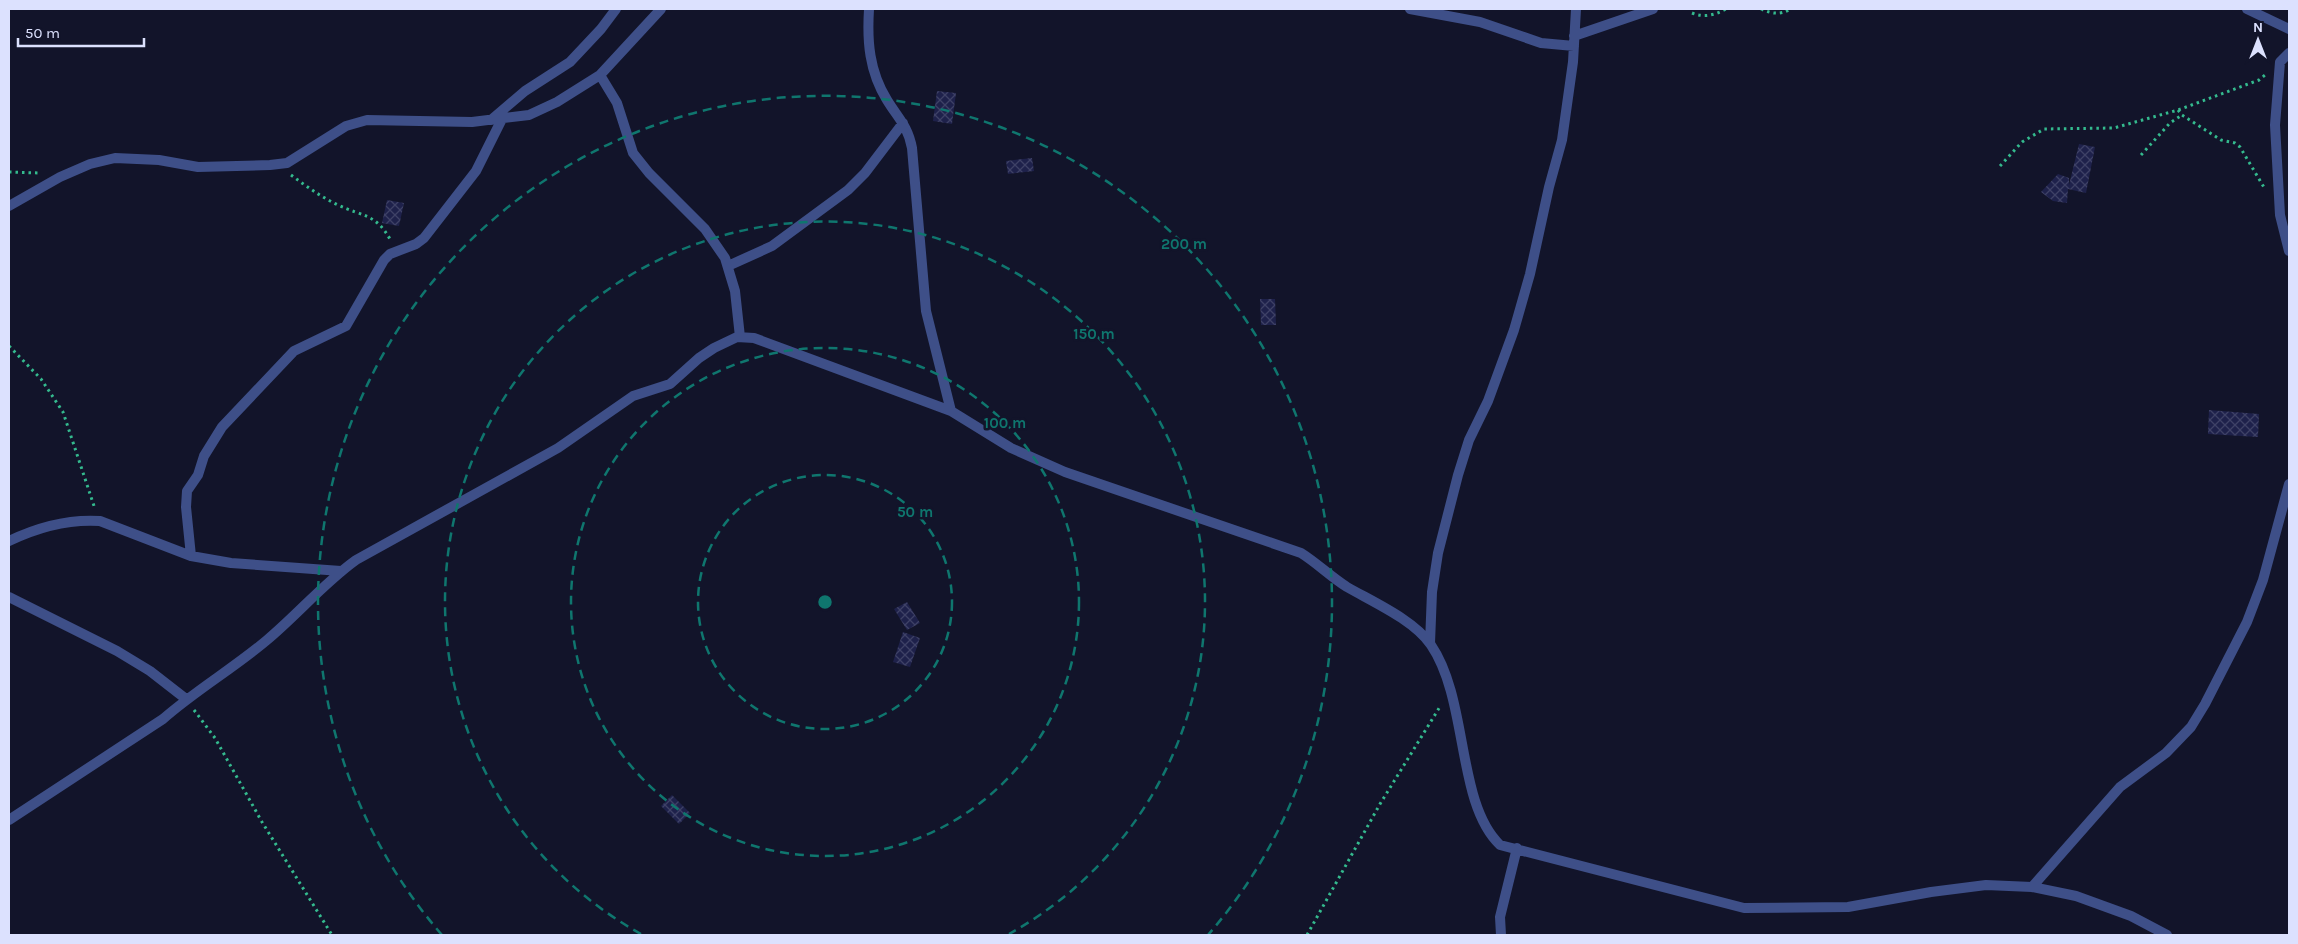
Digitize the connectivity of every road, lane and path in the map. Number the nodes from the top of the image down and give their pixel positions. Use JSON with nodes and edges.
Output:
{"nodes":[{"id":1,"x":616,"y":9,"type":"edge"},
{"id":2,"x":662,"y":9,"type":"edge"},
{"id":3,"x":869,"y":9,"type":"edge"},
{"id":4,"x":1410,"y":9,"type":"edge"},
{"id":5,"x":1576,"y":9,"type":"edge"},
{"id":6,"x":1653,"y":9,"type":"edge"},
{"id":7,"x":1726,"y":9,"type":"edge"},
{"id":8,"x":1761,"y":9,"type":"edge"},
{"id":9,"x":1791,"y":9,"type":"edge"},
{"id":10,"x":2247,"y":9,"type":"edge"},
{"id":11,"x":1692,"y":13,"type":"dead end"},
{"id":12,"x":2289,"y":29,"type":"edge"},
{"id":13,"x":1574,"y":41,"type":"junction"},
{"id":14,"x":2289,"y":53,"type":"edge"},
{"id":15,"x":2280,"y":62,"type":"junction"},
{"id":16,"x":600,"y":74,"type":"junction"},
{"id":17,"x":2178,"y":110,"type":"junction"},
{"id":18,"x":2182,"y":116,"type":"junction"},
{"id":19,"x":502,"y":119,"type":"junction"},
{"id":20,"x":491,"y":120,"type":"junction"},
{"id":21,"x":903,"y":123,"type":"junction"},
{"id":22,"x":2141,"y":155,"type":"dead end"},
{"id":23,"x":286,"y":162,"type":"junction"},
{"id":24,"x":2000,"y":166,"type":"dead end"},
{"id":25,"x":9,"y":172,"type":"edge"},
{"id":26,"x":60,"y":177,"type":"junction"},
{"id":27,"x":2266,"y":190,"type":"dead end"},
{"id":28,"x":9,"y":206,"type":"edge"},
{"id":29,"x":396,"y":251,"type":"junction"},
{"id":30,"x":2289,"y":251,"type":"edge"},
{"id":31,"x":728,"y":266,"type":"junction"},
{"id":32,"x":740,"y":338,"type":"junction"},
{"id":33,"x":9,"y":346,"type":"edge"},
{"id":34,"x":951,"y":411,"type":"junction"},
{"id":35,"x":2289,"y":484,"type":"edge"},
{"id":36,"x":100,"y":521,"type":"junction"},
{"id":37,"x":9,"y":541,"type":"edge"},
{"id":38,"x":191,"y":556,"type":"junction"},
{"id":39,"x":340,"y":571,"type":"junction"},
{"id":40,"x":9,"y":597,"type":"edge"},
{"id":41,"x":1430,"y":643,"type":"junction"},
{"id":42,"x":1451,"y":687,"type":"junction"},
{"id":43,"x":186,"y":699,"type":"junction"},
{"id":44,"x":9,"y":820,"type":"edge"},
{"id":45,"x":1517,"y":848,"type":"junction"},
{"id":46,"x":2032,"y":887,"type":"junction"},
{"id":47,"x":332,"y":935,"type":"edge"},
{"id":48,"x":1307,"y":935,"type":"edge"},
{"id":49,"x":1501,"y":935,"type":"edge"},
{"id":50,"x":2167,"y":935,"type":"edge"}],
"edges":[{"from":1,"to":20,"type":"street"},
{"from":2,"to":16,"type":"street"},
{"from":3,"to":21,"type":"street"},
{"from":4,"to":13,"type":"street"},
{"from":5,"to":13,"type":"street"},
{"from":6,"to":13,"type":"street"},
{"from":7,"to":11,"type":"path"},
{"from":8,"to":9,"type":"path"},
{"from":10,"to":12,"type":"street"},
{"from":13,"to":41,"type":"street"},
{"from":14,"to":15,"type":"street"},
{"from":15,"to":17,"type":"path"},
{"from":15,"to":30,"type":"street"},
{"from":16,"to":19,"type":"street"},
{"from":16,"to":31,"type":"street"},
{"from":17,"to":18,"type":"path"},
{"from":17,"to":24,"type":"path"},
{"from":18,"to":22,"type":"path"},
{"from":18,"to":27,"type":"path"},
{"from":19,"to":20,"type":"street"},
{"from":19,"to":29,"type":"street"},
{"from":20,"to":23,"type":"street"},
{"from":21,"to":31,"type":"street"},
{"from":21,"to":34,"type":"street"},
{"from":23,"to":26,"type":"street"},
{"from":23,"to":29,"type":"path"},
{"from":25,"to":26,"type":"path"},
{"from":26,"to":28,"type":"street"},
{"from":29,"to":38,"type":"street"},
{"from":31,"to":32,"type":"street"},
{"from":32,"to":34,"type":"street"},
{"from":32,"to":39,"type":"street"},
{"from":33,"to":36,"type":"path"},
{"from":34,"to":41,"type":"street"},
{"from":35,"to":46,"type":"street"},
{"from":36,"to":37,"type":"street"},
{"from":36,"to":38,"type":"street"},
{"from":38,"to":39,"type":"street"},
{"from":39,"to":43,"type":"street"},
{"from":40,"to":43,"type":"street"},
{"from":41,"to":42,"type":"street"},
{"from":42,"to":45,"type":"street"},
{"from":42,"to":48,"type":"path"},
{"from":43,"to":44,"type":"street"},
{"from":43,"to":47,"type":"path"},
{"from":45,"to":46,"type":"street"},
{"from":45,"to":49,"type":"street"},
{"from":46,"to":50,"type":"street"}]}
